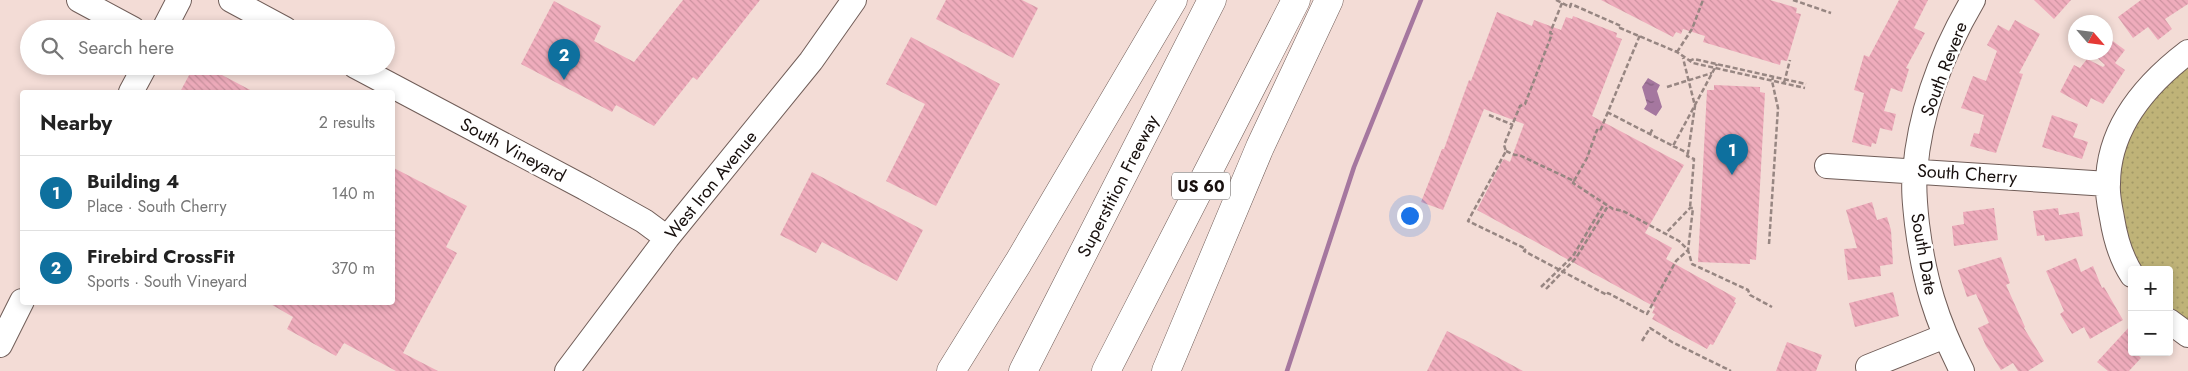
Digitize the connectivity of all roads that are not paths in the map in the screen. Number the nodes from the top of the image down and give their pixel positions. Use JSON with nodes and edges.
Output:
{"nodes":[{"id":1,"x":79,"y":0,"type":"edge"},
{"id":2,"x":180,"y":0,"type":"edge"},
{"id":3,"x":231,"y":0,"type":"edge"},
{"id":4,"x":854,"y":0,"type":"edge"},
{"id":5,"x":1173,"y":0,"type":"edge"},
{"id":6,"x":1212,"y":0,"type":"edge"},
{"id":7,"x":1296,"y":0,"type":"edge"},
{"id":8,"x":1329,"y":0,"type":"edge"},
{"id":9,"x":1973,"y":0,"type":"edge"},
{"id":10,"x":116,"y":20,"type":"edge"},
{"id":11,"x":169,"y":20,"type":"edge"},
{"id":12,"x":268,"y":20,"type":"edge"},
{"id":13,"x":2188,"y":52,"type":"edge"},
{"id":14,"x":140,"y":75,"type":"edge"},
{"id":15,"x":373,"y":75,"type":"edge"},
{"id":16,"x":132,"y":90,"type":"edge"},
{"id":17,"x":1827,"y":166,"type":"dead end"},
{"id":18,"x":1915,"y":170,"type":"junction"},
{"id":19,"x":2108,"y":184,"type":"junction"},
{"id":20,"x":667,"y":238,"type":"junction"},
{"id":21,"x":2128,"y":266,"type":"edge"},
{"id":22,"x":20,"y":305,"type":"edge"},
{"id":23,"x":2173,"y":324,"type":"edge"},
{"id":24,"x":2188,"y":335,"type":"edge"},
{"id":25,"x":1945,"y":336,"type":"junction"},
{"id":26,"x":0,"y":345,"type":"edge"},
{"id":27,"x":1868,"y":367,"type":"dead end"},
{"id":28,"x":568,"y":371,"type":"edge"},
{"id":29,"x":951,"y":371,"type":"edge"},
{"id":30,"x":1023,"y":371,"type":"edge"},
{"id":31,"x":1106,"y":371,"type":"edge"},
{"id":32,"x":1166,"y":371,"type":"edge"},
{"id":33,"x":1962,"y":371,"type":"edge"}],
"edges":[{"from":1,"to":10,"type":"street"},
{"from":2,"to":11,"type":"street"},
{"from":3,"to":12,"type":"street"},
{"from":4,"to":20,"type":"street","name":"West Iron Avenue"},
{"from":5,"to":29,"type":"highway"},
{"from":6,"to":30,"type":"highway","name":"Superstition Freeway"},
{"from":7,"to":31,"type":"highway","number":"US 60"},
{"from":8,"to":32,"type":"highway"},
{"from":9,"to":18,"type":"street","name":"South Revere"},
{"from":13,"to":19,"type":"street"},
{"from":14,"to":16,"type":"street"},
{"from":15,"to":20,"type":"street","name":"South Vineyard"},
{"from":17,"to":18,"type":"street","name":"South Cherry"},
{"from":18,"to":19,"type":"street","name":"South Cherry"},
{"from":18,"to":25,"type":"street","name":"South Date"},
{"from":19,"to":21,"type":"street"},
{"from":20,"to":28,"type":"street","name":"West Iron Avenue"},
{"from":22,"to":26,"type":"street"},
{"from":23,"to":24,"type":"street"},
{"from":25,"to":27,"type":"street"},
{"from":25,"to":33,"type":"street","name":"South Date"}]}
